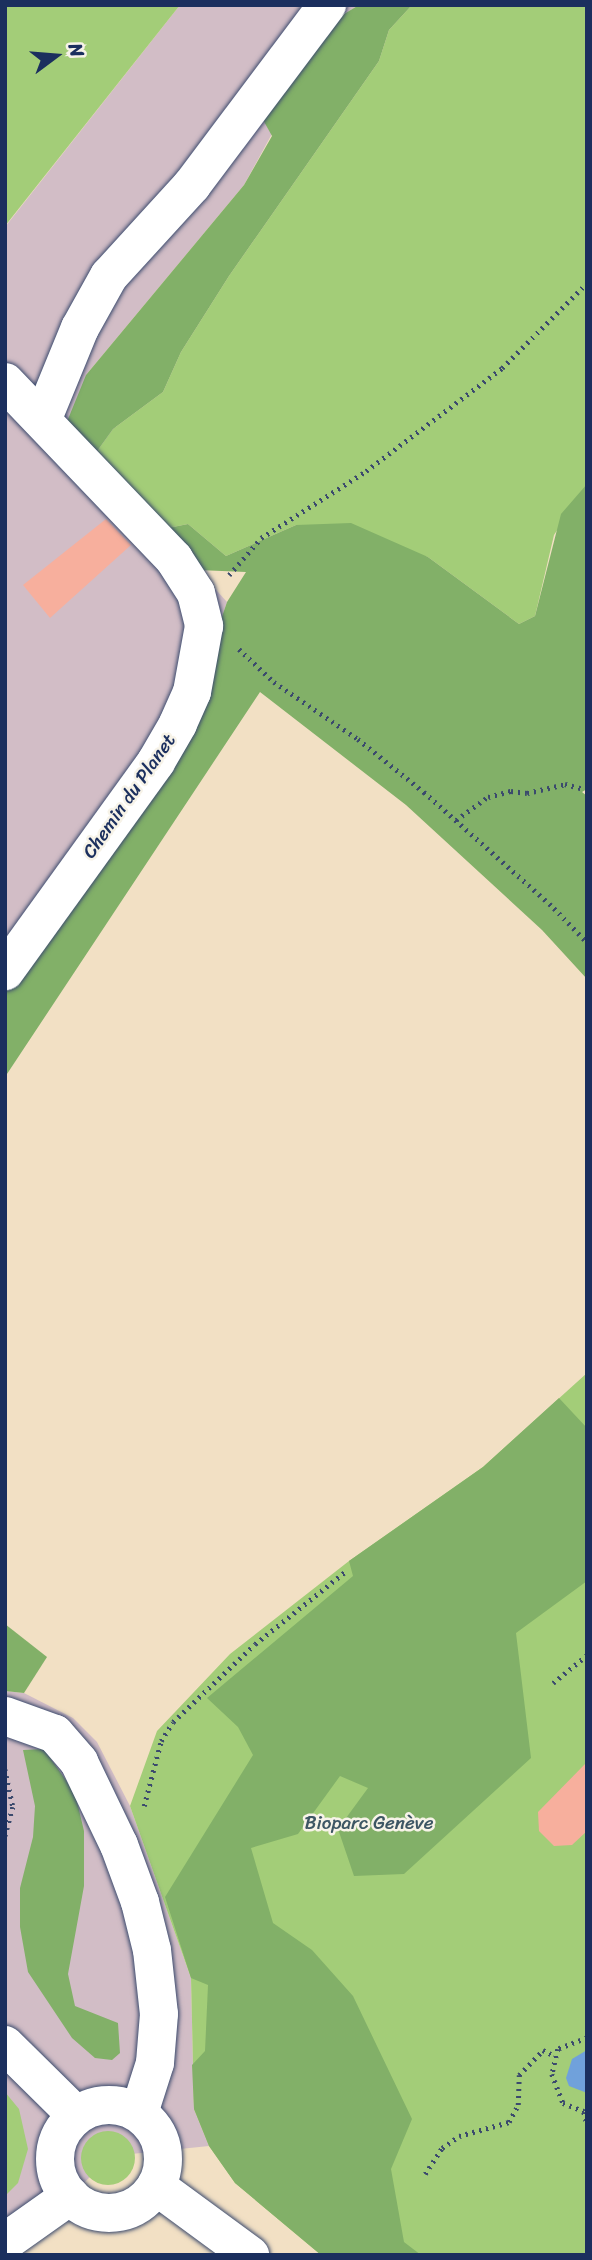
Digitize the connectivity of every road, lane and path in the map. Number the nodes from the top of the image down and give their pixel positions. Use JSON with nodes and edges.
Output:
{"nodes":[{"id":1,"x":327,"y":5,"type":"edge"},
{"id":2,"x":587,"y":283,"type":"edge"},
{"id":3,"x":5,"y":382,"type":"edge"},
{"id":4,"x":43,"y":418,"type":"junction"},
{"id":5,"x":204,"y":612,"type":"junction"},
{"id":6,"x":587,"y":790,"type":"edge"},
{"id":7,"x":456,"y":820,"type":"junction"},
{"id":8,"x":587,"y":942,"type":"edge"},
{"id":9,"x":5,"y":971,"type":"edge"},
{"id":10,"x":346,"y":1571,"type":"dead end"},
{"id":11,"x":587,"y":1655,"type":"edge"},
{"id":12,"x":553,"y":1683,"type":"dead end"},
{"id":13,"x":5,"y":1716,"type":"edge"},
{"id":14,"x":5,"y":1769,"type":"edge"},
{"id":15,"x":145,"y":1805,"type":"dead end"},
{"id":16,"x":5,"y":1836,"type":"edge"},
{"id":17,"x":587,"y":2038,"type":"edge"},
{"id":18,"x":5,"y":2045,"type":"edge"},
{"id":19,"x":555,"y":2056,"type":"junction"},
{"id":20,"x":585,"y":2112,"type":"edge"},
{"id":21,"x":139,"y":2113,"type":"junction"},
{"id":22,"x":76,"y":2115,"type":"junction"},
{"id":23,"x":587,"y":2124,"type":"edge"},
{"id":24,"x":425,"y":2174,"type":"dead end"},
{"id":25,"x":156,"y":2186,"type":"junction"},
{"id":26,"x":70,"y":2196,"type":"junction"},
{"id":27,"x":5,"y":2242,"type":"edge"},
{"id":28,"x":250,"y":2255,"type":"edge"}],
"edges":[{"from":1,"to":4,"type":"street"},
{"from":2,"to":5,"type":"path"},
{"from":3,"to":4,"type":"street"},
{"from":4,"to":5,"type":"street"},
{"from":5,"to":7,"type":"path"},
{"from":5,"to":9,"type":"street","name":"Chemin du Planet"},
{"from":6,"to":7,"type":"path"},
{"from":7,"to":8,"type":"path"},
{"from":10,"to":15,"type":"path"},
{"from":11,"to":12,"type":"path"},
{"from":13,"to":21,"type":"street"},
{"from":14,"to":16,"type":"path"},
{"from":17,"to":19,"type":"path"},
{"from":18,"to":22,"type":"street"},
{"from":19,"to":20,"type":"path"},
{"from":19,"to":24,"type":"path"},
{"from":20,"to":23,"type":"path"},
{"from":21,"to":22,"type":"street"},
{"from":21,"to":25,"type":"street"},
{"from":22,"to":26,"type":"street"},
{"from":25,"to":26,"type":"street"},
{"from":25,"to":28,"type":"street"},
{"from":26,"to":27,"type":"street"}]}
